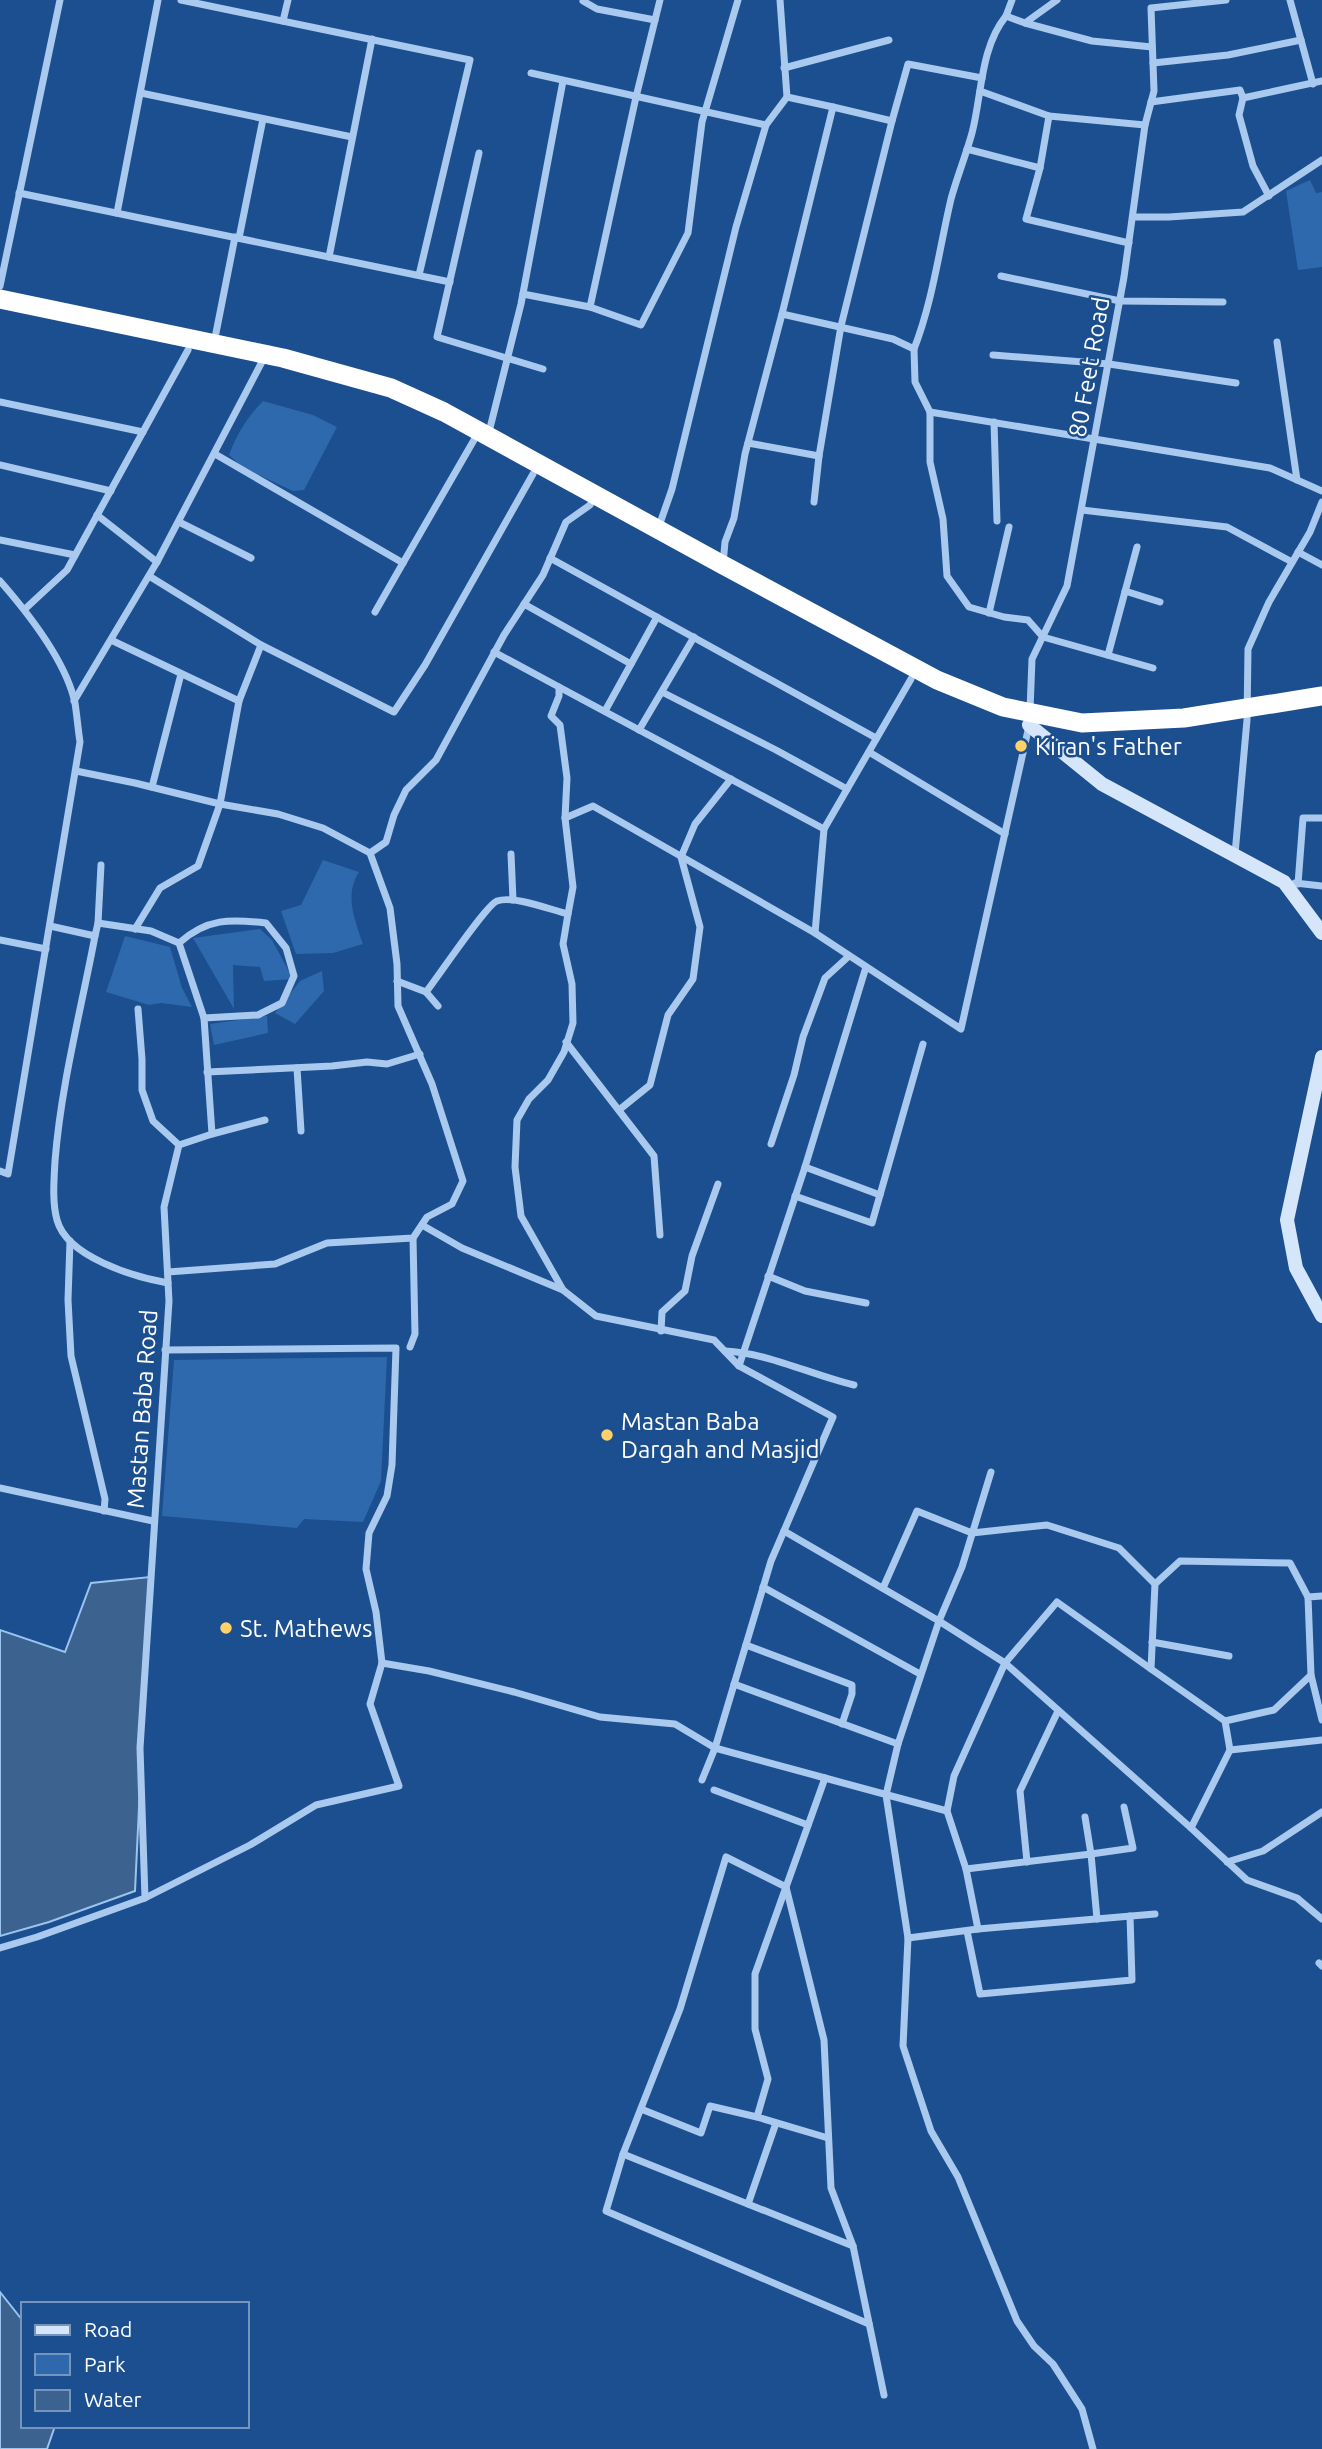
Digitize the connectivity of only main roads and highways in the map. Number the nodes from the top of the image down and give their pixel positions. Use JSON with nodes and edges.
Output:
{"nodes":[{"id":1,"x":0,"y":299,"type":"edge"},
{"id":2,"x":0,"y":310,"type":"edge"},
{"id":3,"x":263,"y":360,"type":"junction"},
{"id":4,"x":480,"y":436,"type":"junction"},
{"id":5,"x":593,"y":500,"type":"junction"},
{"id":6,"x":1322,"y":695,"type":"edge"},
{"id":7,"x":1322,"y":707,"type":"edge"},
{"id":8,"x":1247,"y":714,"type":"junction"},
{"id":9,"x":1030,"y":719,"type":"junction"}],
"edges":[{"from":1,"to":3,"type":"highway"},
{"from":2,"to":3,"type":"highway"},
{"from":3,"to":4,"type":"highway"},
{"from":4,"to":5,"type":"highway"},
{"from":4,"to":5,"type":"highway"},
{"from":5,"to":9,"type":"highway"},
{"from":5,"to":9,"type":"highway"},
{"from":6,"to":8,"type":"highway"},
{"from":7,"to":8,"type":"highway"},
{"from":8,"to":9,"type":"highway"}]}
